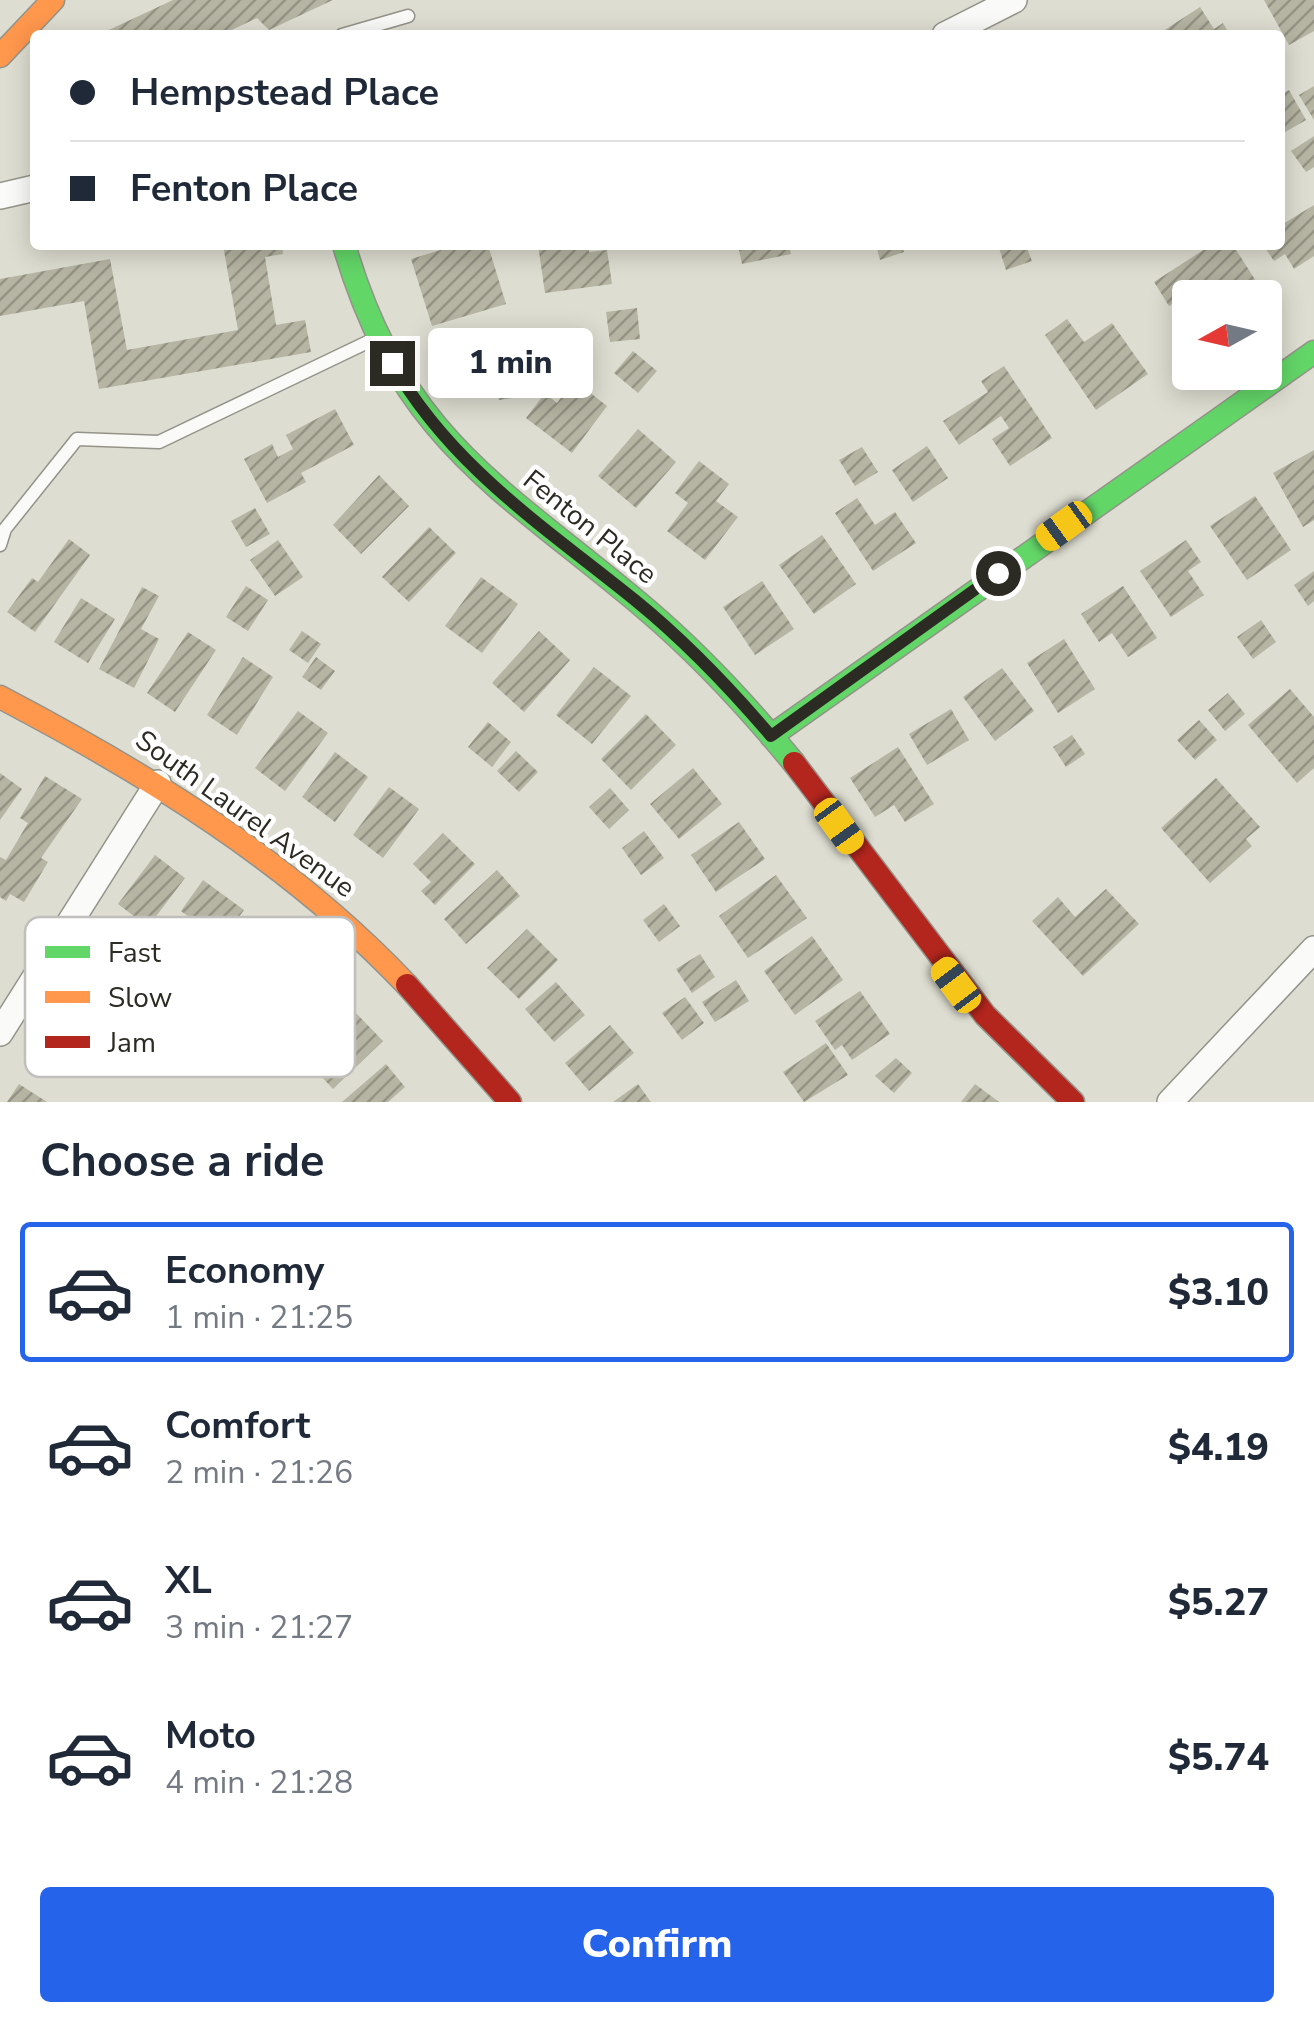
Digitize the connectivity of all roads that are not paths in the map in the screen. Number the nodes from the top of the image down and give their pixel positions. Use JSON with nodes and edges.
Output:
{"nodes":[{"id":1,"x":53,"y":0,"type":"edge"},
{"id":2,"x":1014,"y":0,"type":"edge"},
{"id":3,"x":408,"y":16,"type":"dead end"},
{"id":4,"x":359,"y":30,"type":"edge"},
{"id":5,"x":955,"y":30,"type":"edge"},
{"id":6,"x":0,"y":56,"type":"edge"},
{"id":7,"x":30,"y":189,"type":"edge"},
{"id":8,"x":0,"y":196,"type":"edge"},
{"id":9,"x":346,"y":250,"type":"edge"},
{"id":10,"x":378,"y":338,"type":"junction"},
{"id":11,"x":1314,"y":352,"type":"edge"},
{"id":12,"x":0,"y":545,"type":"edge"},
{"id":13,"x":0,"y":698,"type":"edge"},
{"id":14,"x":771,"y":736,"type":"junction"},
{"id":15,"x":158,"y":783,"type":"junction"},
{"id":16,"x":73,"y":917,"type":"edge"},
{"id":17,"x":338,"y":917,"type":"edge"},
{"id":18,"x":355,"y":932,"type":"edge"},
{"id":19,"x":1314,"y":949,"type":"edge"},
{"id":20,"x":25,"y":993,"type":"edge"},
{"id":21,"x":0,"y":1033,"type":"edge"},
{"id":22,"x":510,"y":1102,"type":"edge"},
{"id":23,"x":1073,"y":1102,"type":"edge"},
{"id":24,"x":1170,"y":1102,"type":"edge"}],
"edges":[{"from":1,"to":6,"type":"street"},
{"from":2,"to":5,"type":"street"},
{"from":3,"to":4,"type":"lane"},
{"from":7,"to":8,"type":"street"},
{"from":9,"to":10,"type":"street","name":"Fenton Place"},
{"from":10,"to":12,"type":"lane"},
{"from":10,"to":14,"type":"street","name":"Fenton Place"},
{"from":11,"to":14,"type":"street"},
{"from":13,"to":15,"type":"street","name":"South Laurel Avenue"},
{"from":14,"to":23,"type":"street","name":"Fenton Place"},
{"from":15,"to":16,"type":"street"},
{"from":15,"to":17,"type":"street","name":"South Laurel Avenue"},
{"from":18,"to":22,"type":"street","name":"South Laurel Avenue"},
{"from":19,"to":24,"type":"street"},
{"from":20,"to":21,"type":"street"}]}
